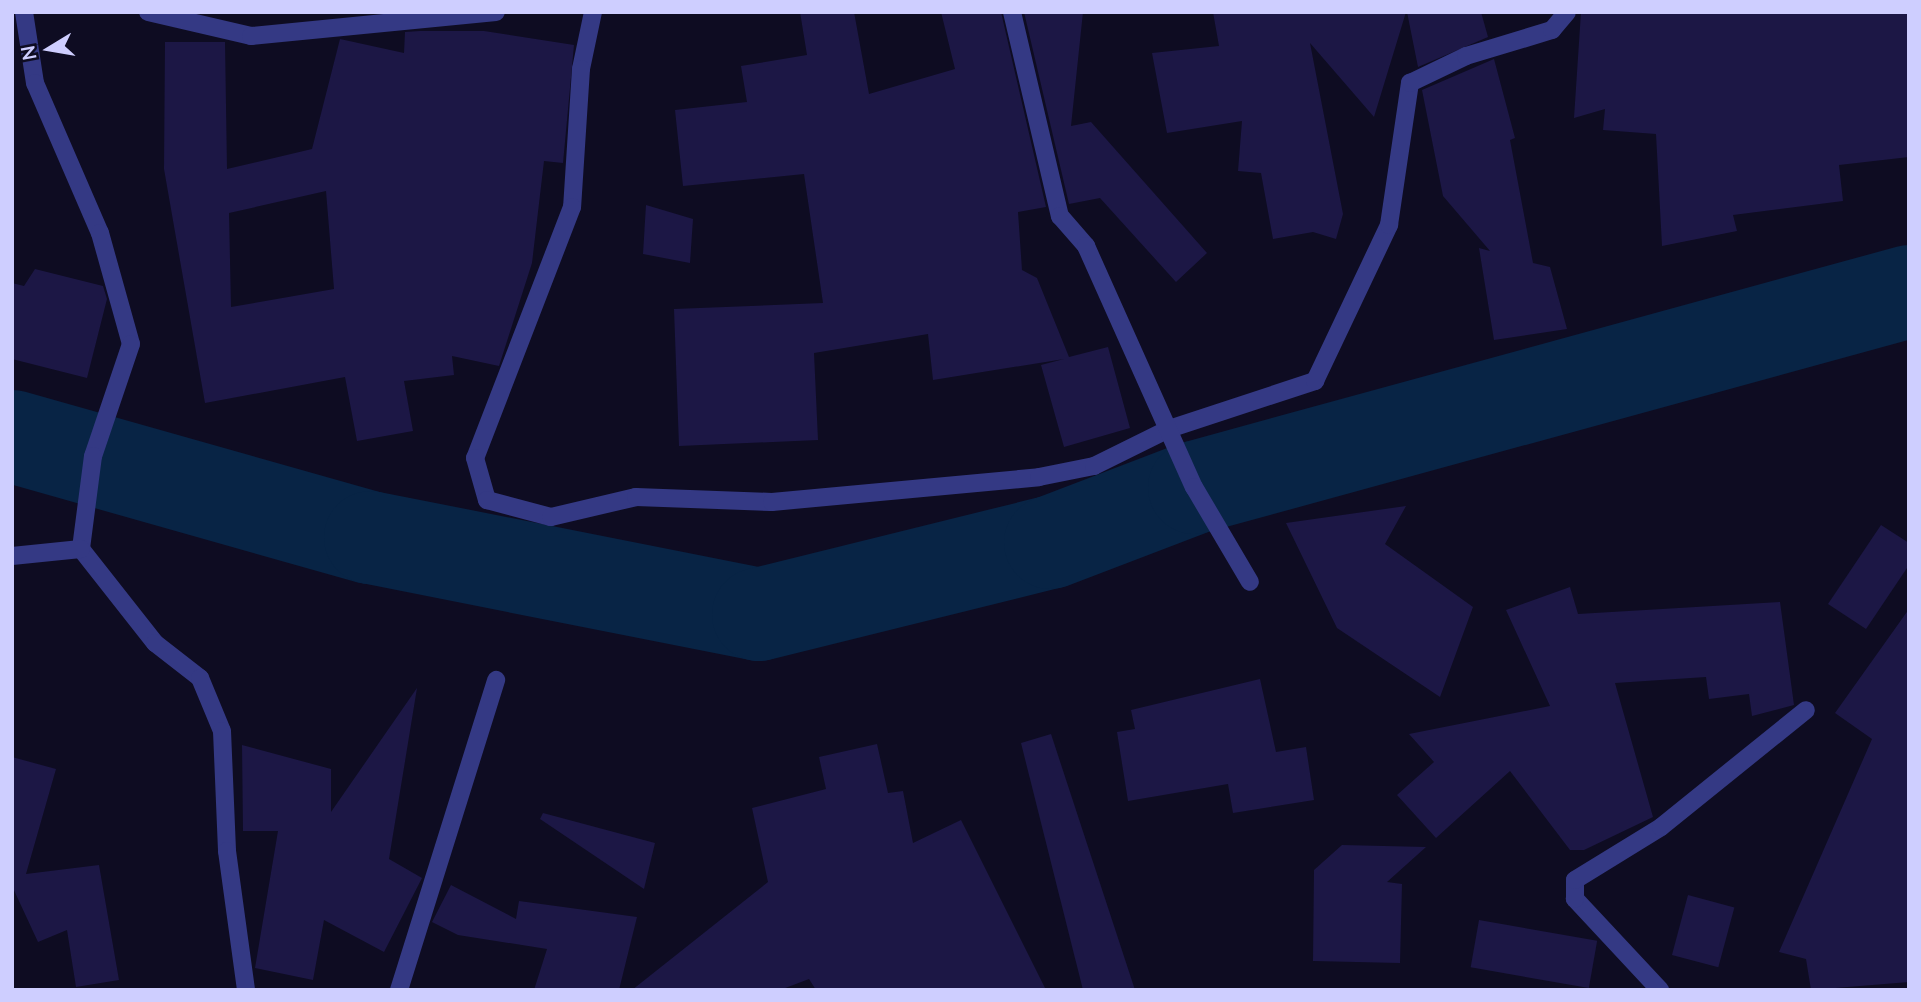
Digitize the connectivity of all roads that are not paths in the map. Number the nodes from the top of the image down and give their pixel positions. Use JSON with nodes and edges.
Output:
{"nodes":[{"id":1,"x":24,"y":12,"type":"edge"},
{"id":2,"x":148,"y":12,"type":"edge"},
{"id":3,"x":496,"y":12,"type":"edge"},
{"id":4,"x":593,"y":12,"type":"edge"},
{"id":5,"x":1012,"y":12,"type":"edge"},
{"id":6,"x":1567,"y":12,"type":"edge"},
{"id":7,"x":1168,"y":429,"type":"junction"},
{"id":8,"x":80,"y":549,"type":"junction"},
{"id":9,"x":12,"y":556,"type":"edge"},
{"id":10,"x":1250,"y":582,"type":"dead end"},
{"id":11,"x":496,"y":680,"type":"dead end"},
{"id":12,"x":1805,"y":709,"type":"dead end"},
{"id":13,"x":246,"y":990,"type":"edge"},
{"id":14,"x":399,"y":990,"type":"edge"},
{"id":15,"x":1660,"y":990,"type":"edge"}],
"edges":[{"from":1,"to":8,"type":"street"},
{"from":2,"to":3,"type":"street"},
{"from":4,"to":7,"type":"street"},
{"from":5,"to":7,"type":"street"},
{"from":6,"to":7,"type":"street"},
{"from":7,"to":10,"type":"street"},
{"from":8,"to":9,"type":"street"},
{"from":8,"to":13,"type":"street"},
{"from":11,"to":14,"type":"street"},
{"from":12,"to":15,"type":"street"}]}
